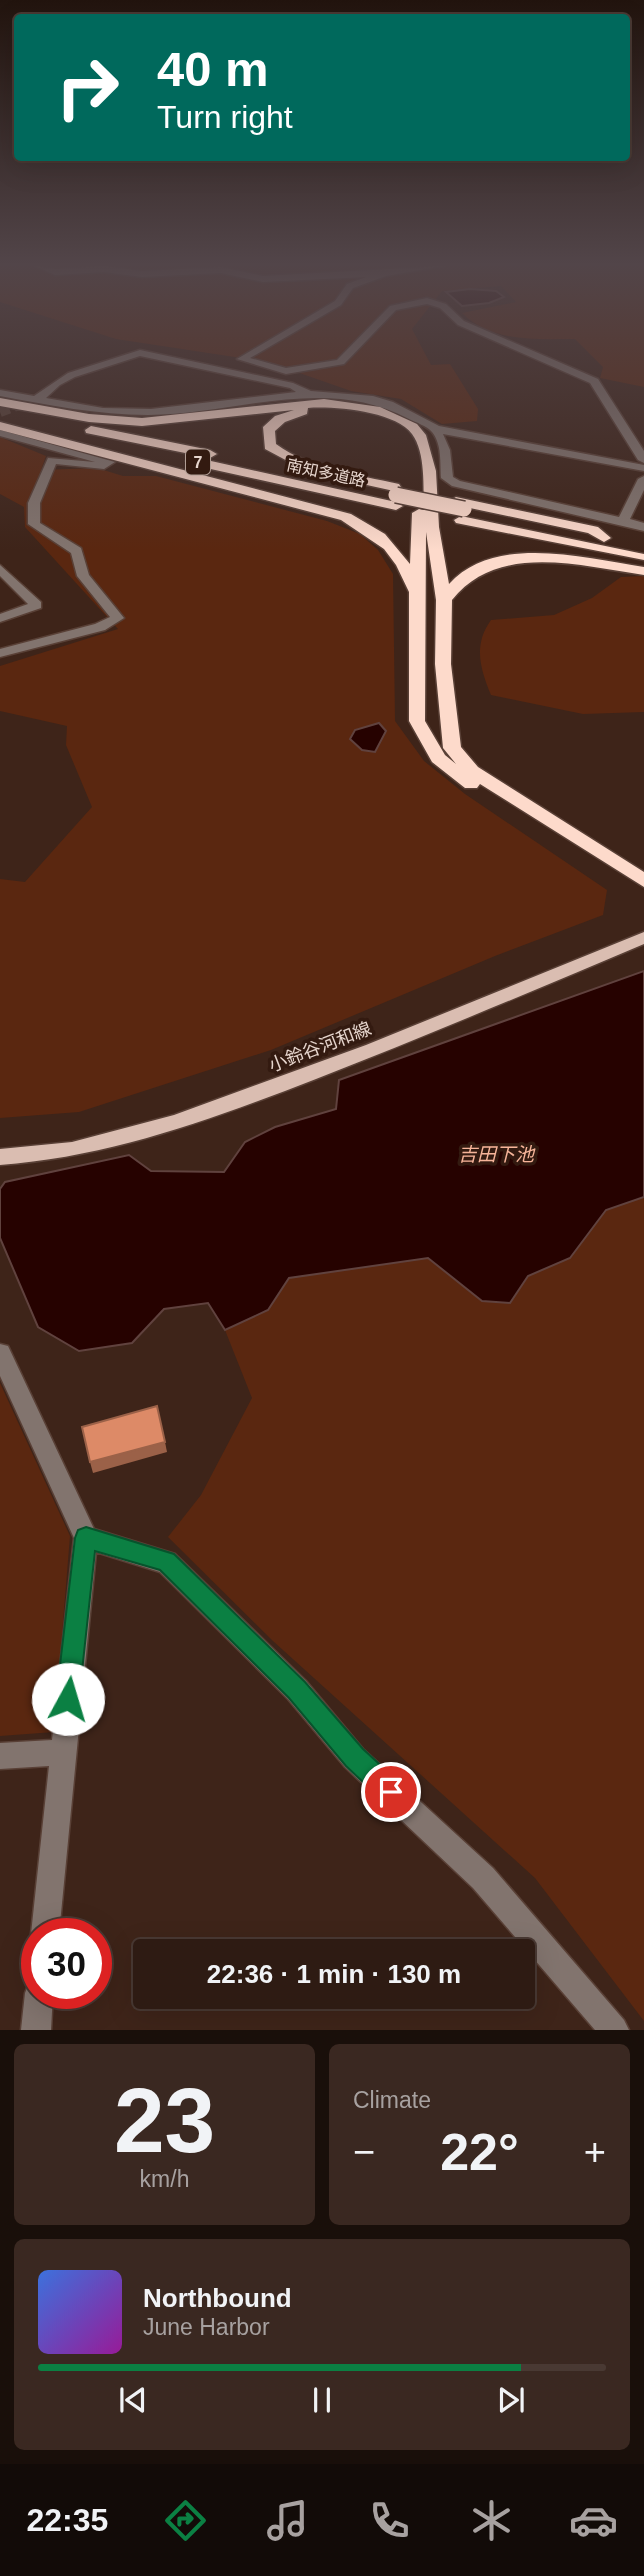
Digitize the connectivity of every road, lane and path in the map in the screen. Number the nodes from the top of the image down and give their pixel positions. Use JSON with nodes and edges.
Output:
{"nodes":[{"id":1,"x":110,"y":361,"type":"edge"},
{"id":2,"x":178,"y":361,"type":"edge"},
{"id":3,"x":249,"y":361,"type":"edge"},
{"id":4,"x":341,"y":361,"type":"edge"},
{"id":5,"x":549,"y":361,"type":"edge"},
{"id":6,"x":261,"y":364,"type":"junction"},
{"id":7,"x":245,"y":375,"type":"junction"},
{"id":8,"x":0,"y":393,"type":"edge"},
{"id":9,"x":309,"y":394,"type":"junction"},
{"id":10,"x":35,"y":399,"type":"junction"},
{"id":11,"x":0,"y":402,"type":"edge"},
{"id":12,"x":0,"y":410,"type":"edge"},
{"id":13,"x":0,"y":420,"type":"edge"},
{"id":14,"x":0,"y":426,"type":"edge"},
{"id":15,"x":436,"y":429,"type":"junction"},
{"id":16,"x":0,"y":433,"type":"edge"},
{"id":17,"x":644,"y":460,"type":"edge"},
{"id":18,"x":644,"y":468,"type":"edge"},
{"id":19,"x":644,"y":480,"type":"edge"},
{"id":20,"x":395,"y":496,"type":"junction"},
{"id":21,"x":460,"y":510,"type":"junction"},
{"id":22,"x":622,"y":522,"type":"junction"},
{"id":23,"x":644,"y":527,"type":"edge"},
{"id":24,"x":644,"y":547,"type":"edge"},
{"id":25,"x":644,"y":558,"type":"edge"},
{"id":26,"x":0,"y":569,"type":"edge"},
{"id":27,"x":644,"y":571,"type":"edge"},
{"id":28,"x":416,"y":594,"type":"junction"},
{"id":29,"x":444,"y":600,"type":"junction"},
{"id":30,"x":0,"y":618,"type":"edge"},
{"id":31,"x":0,"y":653,"type":"edge"},
{"id":32,"x":644,"y":881,"type":"edge"},
{"id":33,"x":644,"y":897,"type":"edge"},
{"id":34,"x":644,"y":938,"type":"edge"},
{"id":35,"x":0,"y":1157,"type":"edge"},
{"id":36,"x":0,"y":1353,"type":"edge"},
{"id":37,"x":86,"y":1538,"type":"junction"},
{"id":38,"x":62,"y":1752,"type":"junction"},
{"id":39,"x":0,"y":1756,"type":"edge"},
{"id":40,"x":46,"y":1918,"type":"edge"},
{"id":41,"x":38,"y":2009,"type":"edge"},
{"id":42,"x":36,"y":2030,"type":"edge"},
{"id":43,"x":614,"y":2030,"type":"edge"}],
"edges":[{"from":1,"to":10,"type":"street"},
{"from":2,"to":7,"type":"street"},
{"from":3,"to":6,"type":"street"},
{"from":4,"to":6,"type":"street"},
{"from":5,"to":17,"type":"street"},
{"from":6,"to":7,"type":"street"},
{"from":7,"to":9,"type":"street"},
{"from":8,"to":10,"type":"street"},
{"from":9,"to":10,"type":"street"},
{"from":9,"to":15,"type":"street"},
{"from":11,"to":29,"type":"highway"},
{"from":12,"to":20,"type":"highway","name":"南知多道路","number":"7"},
{"from":13,"to":20,"type":"highway","name":"南知多道路","number":"7"},
{"from":14,"to":28,"type":"highway"},
{"from":15,"to":18,"type":"street"},
{"from":15,"to":22,"type":"street"},
{"from":16,"to":31,"type":"street"},
{"from":19,"to":22,"type":"street"},
{"from":20,"to":21,"type":"highway","name":"南知多道路","number":"7"},
{"from":20,"to":28,"type":"highway"},
{"from":21,"to":24,"type":"highway","name":"南知多道路","number":"7"},
{"from":21,"to":25,"type":"highway","name":"南知多道路","number":"7"},
{"from":22,"to":23,"type":"street"},
{"from":26,"to":30,"type":"street"},
{"from":27,"to":29,"type":"highway"},
{"from":28,"to":33,"type":"highway"},
{"from":29,"to":32,"type":"highway"},
{"from":34,"to":35,"type":"main road","name":"小鈴谷河和線"},
{"from":36,"to":37,"type":"street"},
{"from":37,"to":38,"type":"street"},
{"from":37,"to":43,"type":"street"},
{"from":38,"to":39,"type":"street"},
{"from":38,"to":40,"type":"street"},
{"from":41,"to":42,"type":"street"}]}
